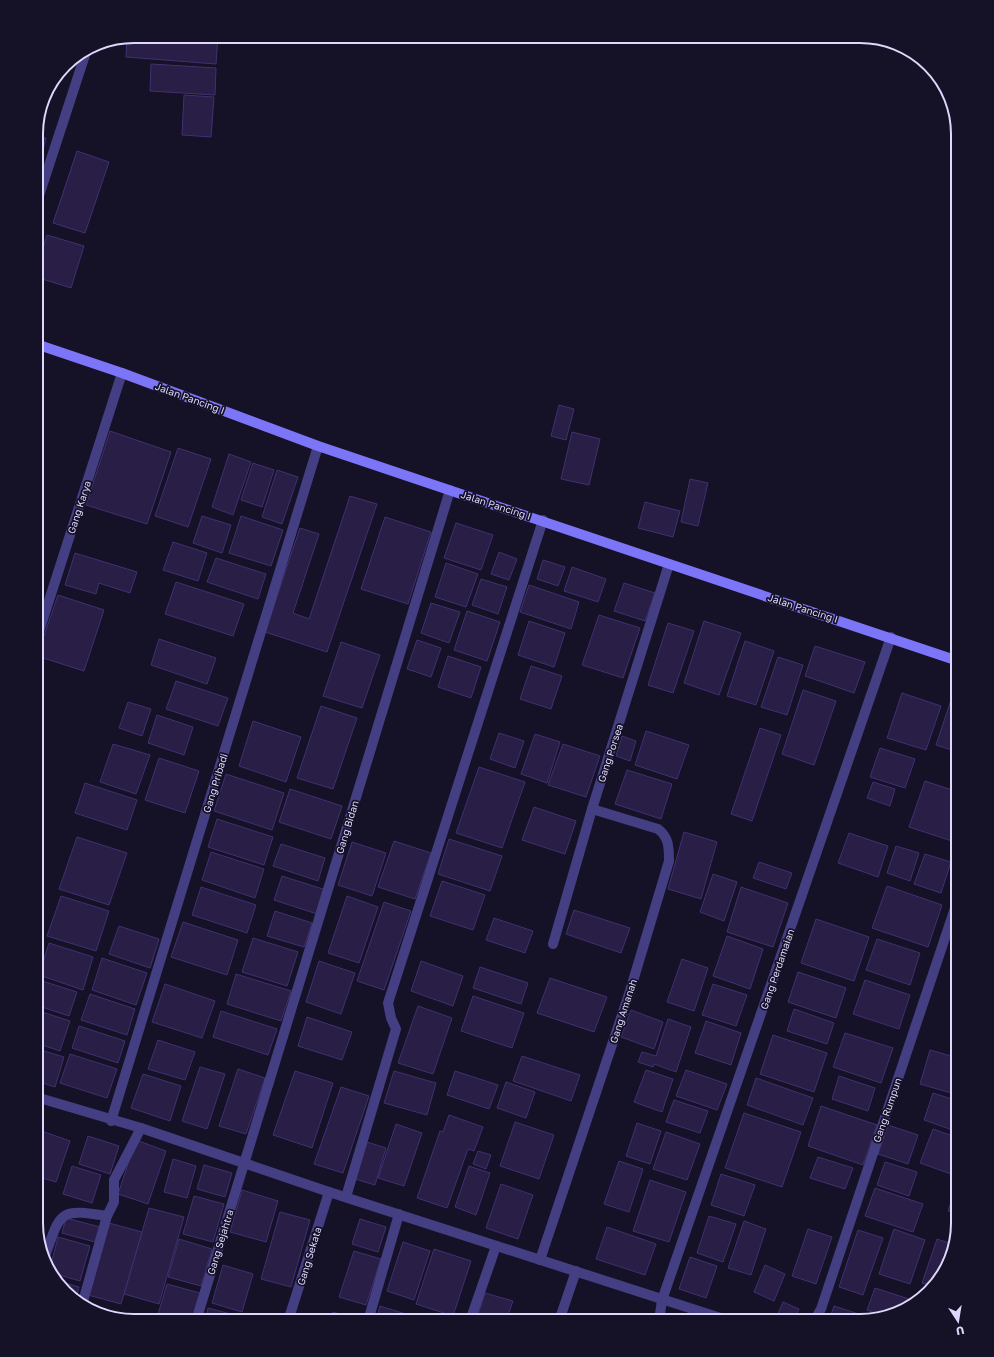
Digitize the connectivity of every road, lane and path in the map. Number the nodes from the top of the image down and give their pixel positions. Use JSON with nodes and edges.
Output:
{"nodes":[{"id":1,"x":84,"y":58,"type":"edge"},
{"id":2,"x":43,"y":184,"type":"edge"},
{"id":3,"x":43,"y":346,"type":"edge"},
{"id":4,"x":122,"y":373,"type":"junction"},
{"id":5,"x":318,"y":446,"type":"junction"},
{"id":6,"x":450,"y":490,"type":"junction"},
{"id":7,"x":543,"y":520,"type":"junction"},
{"id":8,"x":669,"y":564,"type":"junction"},
{"id":9,"x":43,"y":619,"type":"edge"},
{"id":10,"x":891,"y":637,"type":"junction"},
{"id":11,"x":951,"y":658,"type":"edge"},
{"id":12,"x":592,"y":809,"type":"junction"},
{"id":13,"x":951,"y":920,"type":"edge"},
{"id":14,"x":553,"y":944,"type":"dead end"},
{"id":15,"x":43,"y":1098,"type":"edge"},
{"id":16,"x":111,"y":1121,"type":"junction"},
{"id":17,"x":141,"y":1128,"type":"junction"},
{"id":18,"x":243,"y":1164,"type":"junction"},
{"id":19,"x":329,"y":1192,"type":"junction"},
{"id":20,"x":346,"y":1197,"type":"junction"},
{"id":21,"x":399,"y":1214,"type":"junction"},
{"id":22,"x":107,"y":1216,"type":"junction"},
{"id":23,"x":496,"y":1246,"type":"junction"},
{"id":24,"x":47,"y":1250,"type":"edge"},
{"id":25,"x":540,"y":1260,"type":"junction"},
{"id":26,"x":576,"y":1271,"type":"junction"},
{"id":27,"x":84,"y":1299,"type":"edge"},
{"id":28,"x":662,"y":1300,"type":"junction"},
{"id":29,"x":198,"y":1314,"type":"edge"},
{"id":30,"x":290,"y":1314,"type":"edge"},
{"id":31,"x":370,"y":1314,"type":"edge"},
{"id":32,"x":472,"y":1314,"type":"edge"},
{"id":33,"x":561,"y":1314,"type":"edge"},
{"id":34,"x":659,"y":1314,"type":"edge"},
{"id":35,"x":707,"y":1314,"type":"edge"},
{"id":36,"x":818,"y":1314,"type":"edge"}],
"edges":[{"from":1,"to":2,"type":"street"},
{"from":3,"to":4,"type":"main road","name":"Jalan Pancing I"},
{"from":4,"to":5,"type":"main road","name":"Jalan Pancing I"},
{"from":4,"to":9,"type":"street","name":"Gang Karya"},
{"from":5,"to":6,"type":"main road","name":"Jalan Pancing I"},
{"from":5,"to":16,"type":"street","name":"Gang Pribadi"},
{"from":6,"to":7,"type":"main road","name":"Jalan Pancing I"},
{"from":6,"to":18,"type":"street","name":"Gang Bidan"},
{"from":7,"to":8,"type":"main road","name":"Jalan Pancing I"},
{"from":7,"to":20,"type":"street"},
{"from":8,"to":10,"type":"main road","name":"Jalan Pancing I"},
{"from":8,"to":12,"type":"street","name":"Gang Porsea"},
{"from":10,"to":11,"type":"main road","name":"Jalan Pancing I"},
{"from":10,"to":28,"type":"street","name":"Gang Perdamaian"},
{"from":12,"to":14,"type":"street","name":"Gang Porsea"},
{"from":12,"to":25,"type":"street","name":"Gang Amanah"},
{"from":13,"to":36,"type":"street","name":"Gang Rumpun"},
{"from":15,"to":16,"type":"street"},
{"from":16,"to":17,"type":"street"},
{"from":17,"to":18,"type":"street"},
{"from":17,"to":22,"type":"street"},
{"from":18,"to":19,"type":"street"},
{"from":18,"to":29,"type":"street","name":"Gang Sejahtra"},
{"from":19,"to":20,"type":"street"},
{"from":19,"to":30,"type":"street","name":"Gang Sekata"},
{"from":20,"to":21,"type":"street"},
{"from":21,"to":23,"type":"street"},
{"from":21,"to":31,"type":"street"},
{"from":22,"to":24,"type":"street"},
{"from":22,"to":27,"type":"street"},
{"from":23,"to":25,"type":"street"},
{"from":23,"to":32,"type":"street"},
{"from":25,"to":26,"type":"street"},
{"from":26,"to":28,"type":"street"},
{"from":26,"to":33,"type":"street"},
{"from":28,"to":34,"type":"street","name":"Gang Perdamaian"},
{"from":28,"to":35,"type":"street"}]}
